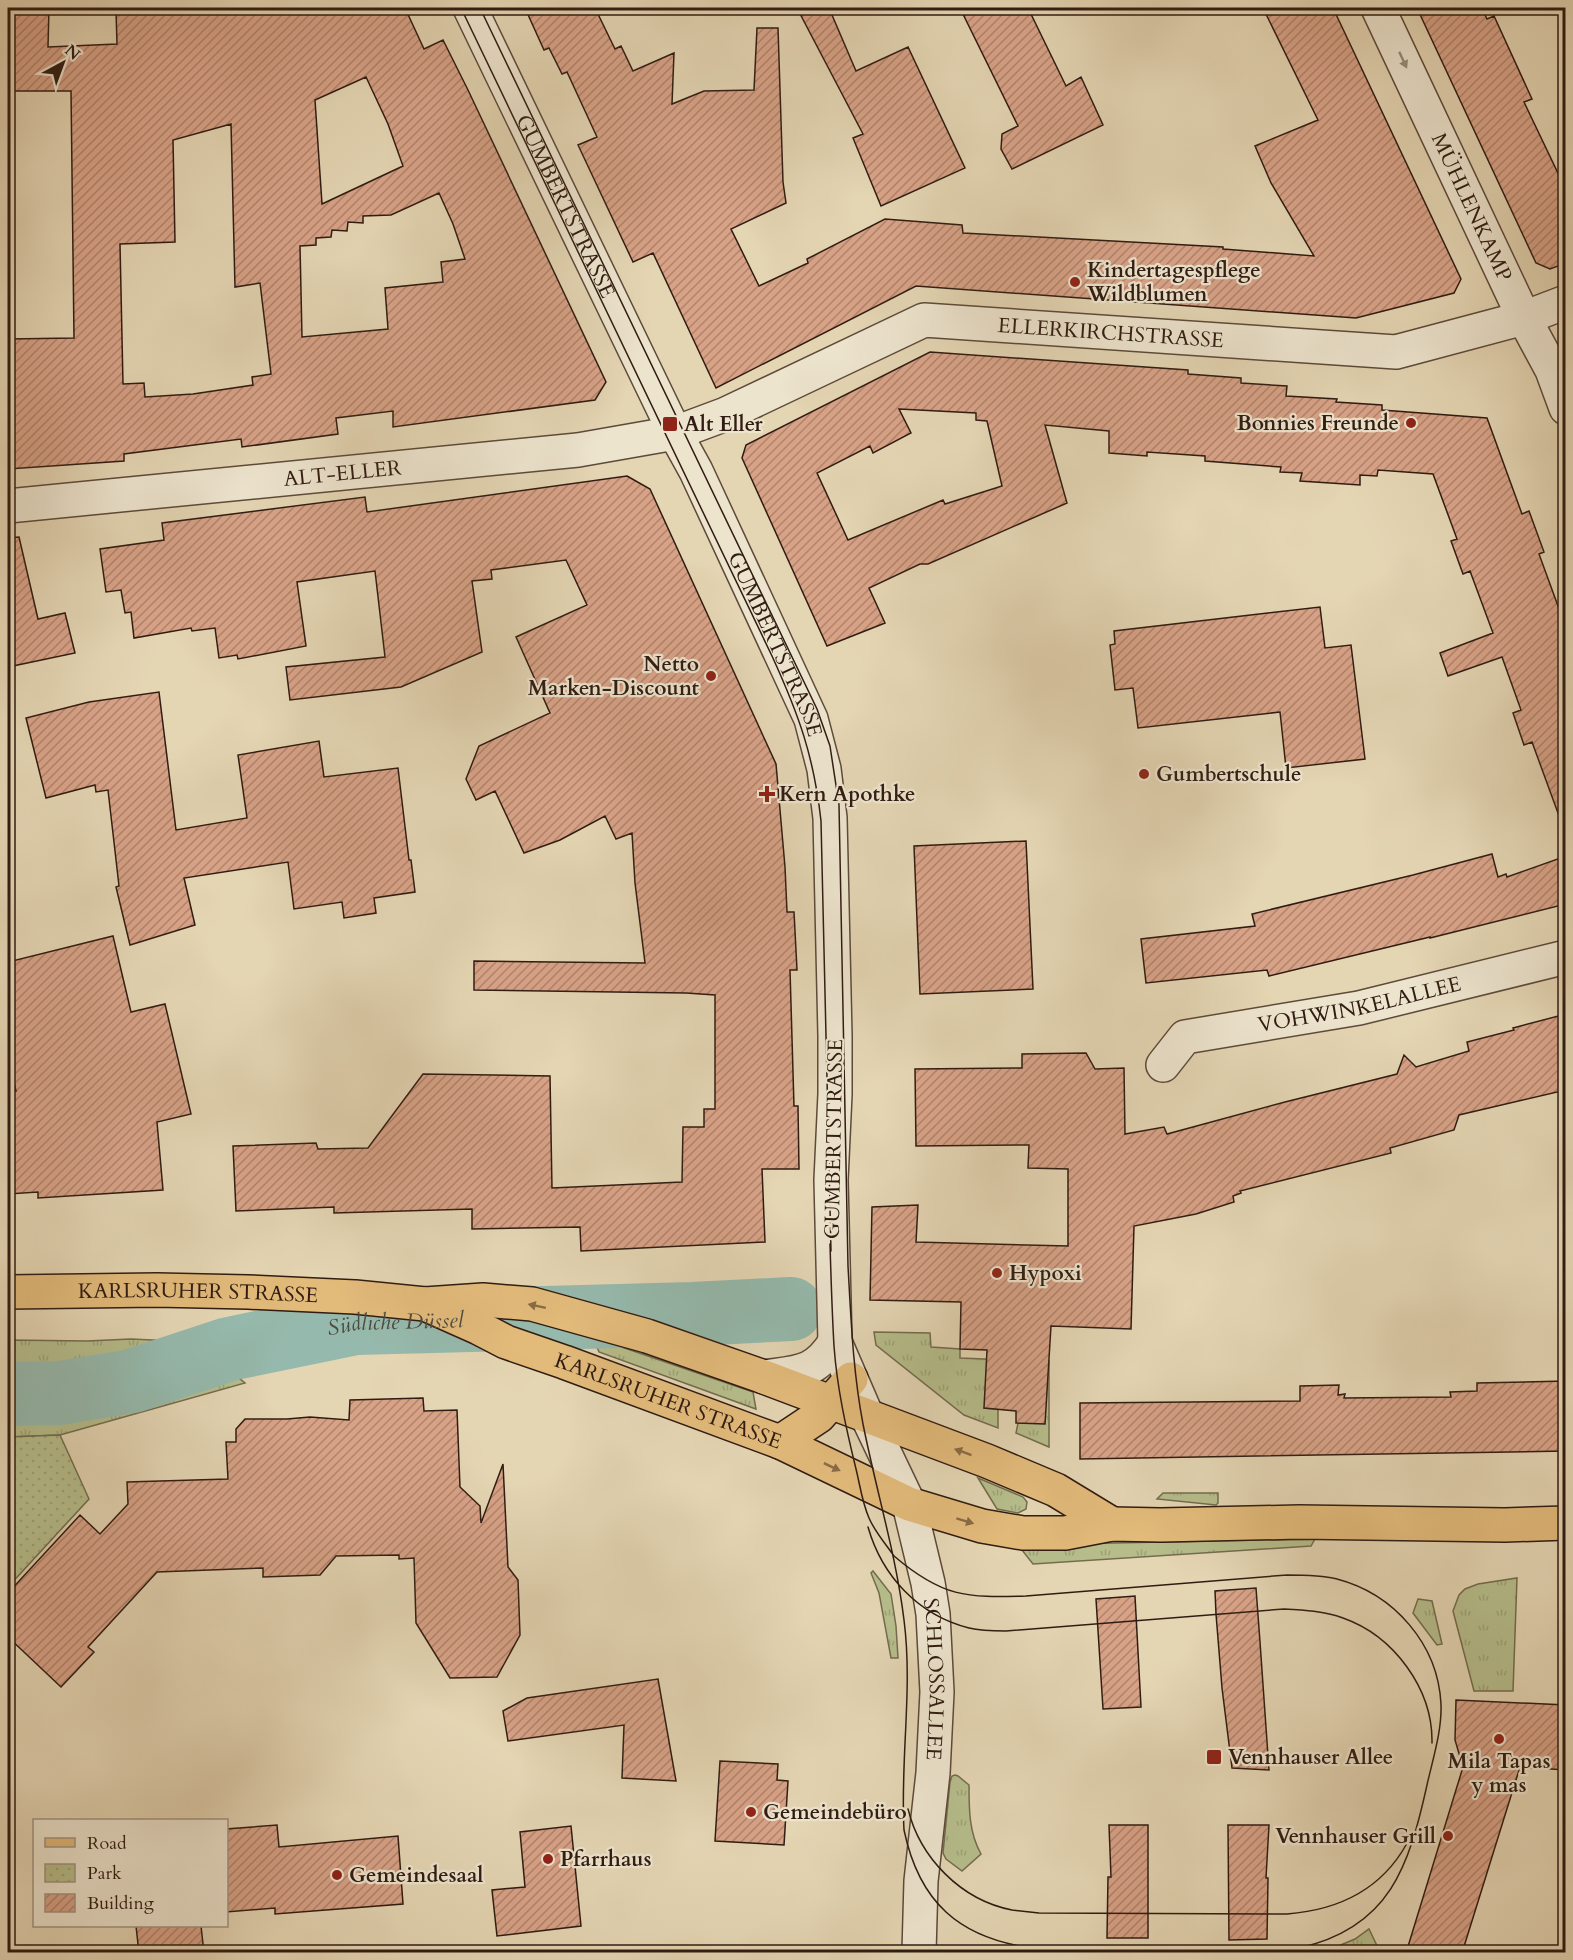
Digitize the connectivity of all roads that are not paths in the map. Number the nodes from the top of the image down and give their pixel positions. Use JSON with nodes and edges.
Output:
{"nodes":[{"id":1,"x":470,"y":8,"type":"edge"},
{"id":2,"x":1378,"y":8,"type":"edge"},
{"id":3,"x":1566,"y":302,"type":"edge"},
{"id":4,"x":1524,"y":318,"type":"junction"},
{"id":5,"x":1566,"y":408,"type":"edge"},
{"id":6,"x":675,"y":433,"type":"junction"},
{"id":7,"x":8,"y":506,"type":"edge"},
{"id":8,"x":1566,"y":957,"type":"edge"},
{"id":9,"x":1163,"y":1065,"type":"dead end"},
{"id":10,"x":8,"y":1292,"type":"edge"},
{"id":11,"x":425,"y":1304,"type":"junction"},
{"id":12,"x":593,"y":1320,"type":"junction"},
{"id":13,"x":835,"y":1342,"type":"junction"},
{"id":14,"x":572,"y":1364,"type":"junction"},
{"id":15,"x":764,"y":1377,"type":"junction"},
{"id":16,"x":841,"y":1391,"type":"junction"},
{"id":17,"x":867,"y":1416,"type":"junction"},
{"id":18,"x":780,"y":1442,"type":"junction"},
{"id":19,"x":909,"y":1504,"type":"junction"},
{"id":20,"x":1566,"y":1523,"type":"edge"},
{"id":21,"x":1112,"y":1524,"type":"junction"},
{"id":22,"x":919,"y":1953,"type":"edge"}],
"edges":[{"from":1,"to":6,"type":"street","name":"GUMBERTSTRASSE"},
{"from":2,"to":4,"type":"street","name":"MÜHLENKAMP","one_way":true},
{"from":3,"to":4,"type":"street","name":"ELLERKIRCHSTRASSE"},
{"from":4,"to":5,"type":"street","name":"MÜHLENKAMP"},
{"from":4,"to":6,"type":"street","name":"ELLERKIRCHSTRASSE"},
{"from":6,"to":7,"type":"street","name":"ALT-ELLER"},
{"from":6,"to":13,"type":"street","name":"GUMBERTSTRASSE"},
{"from":8,"to":9,"type":"street","name":"VOHWINKELALLEE"},
{"from":10,"to":11,"type":"main road","name":"KARLSRUHER STRASSE"},
{"from":12,"to":11,"type":"main road","name":"KARLSRUHER STRASSE","one_way":true},
{"from":11,"to":14,"type":"main road","name":"KARLSRUHER STRASSE"},
{"from":12,"to":14,"type":"main road"},
{"from":12,"to":15,"type":"main road","name":"KARLSRUHER STRASSE"},
{"from":13,"to":15,"type":"street"},
{"from":13,"to":16,"type":"street","name":"GUMBERTSTRASSE"},
{"from":14,"to":18,"type":"main road","name":"KARLSRUHER STRASSE"},
{"from":15,"to":16,"type":"main road","name":"KARLSRUHER STRASSE"},
{"from":16,"to":17,"type":"main road","name":"KARLSRUHER STRASSE"},
{"from":16,"to":18,"type":"main road"},
{"from":17,"to":19,"type":"street","name":"SCHLOSSALLEE"},
{"from":21,"to":17,"type":"main road","one_way":true},
{"from":18,"to":19,"type":"main road","name":"KARLSRUHER STRASSE","one_way":true},
{"from":19,"to":21,"type":"main road","one_way":true},
{"from":19,"to":22,"type":"street","name":"SCHLOSSALLEE"},
{"from":20,"to":21,"type":"main road"}]}
